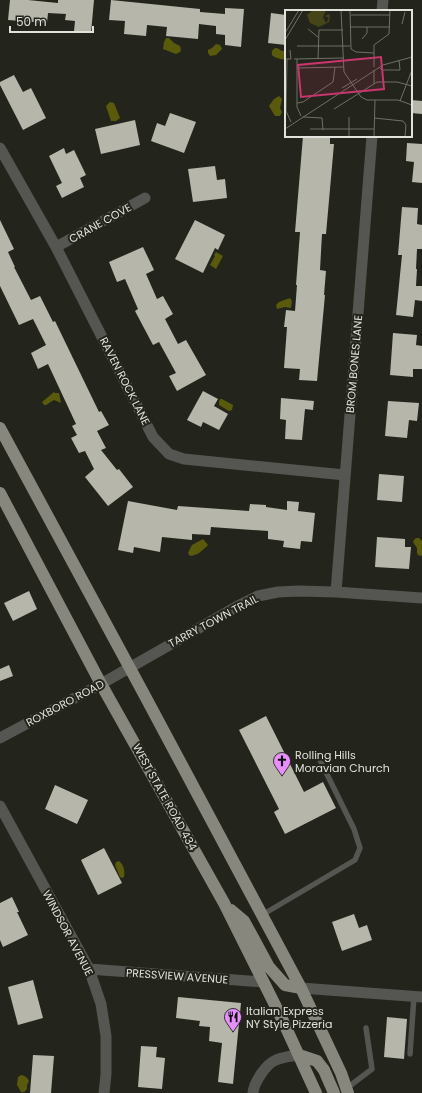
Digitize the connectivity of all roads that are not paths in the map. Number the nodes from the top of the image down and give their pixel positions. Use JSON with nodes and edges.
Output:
{"nodes":[{"id":1,"x":383,"y":0,"type":"edge"},
{"id":2,"x":382,"y":10,"type":"edge"},
{"id":3,"x":372,"y":137,"type":"edge"},
{"id":4,"x":0,"y":148,"type":"edge"},
{"id":5,"x":144,"y":198,"type":"dead end"},
{"id":6,"x":56,"y":247,"type":"junction"},
{"id":7,"x":0,"y":428,"type":"edge"},
{"id":8,"x":345,"y":475,"type":"junction"},
{"id":9,"x":0,"y":493,"type":"edge"},
{"id":10,"x":336,"y":592,"type":"junction"},
{"id":11,"x":422,"y":598,"type":"edge"},
{"id":12,"x":129,"y":667,"type":"junction"},
{"id":13,"x":101,"y":684,"type":"junction"},
{"id":14,"x":0,"y":738,"type":"edge"},
{"id":15,"x":318,"y":756,"type":"dead end"},
{"id":16,"x":0,"y":806,"type":"edge"},
{"id":17,"x":224,"y":903,"type":"junction"},
{"id":18,"x":261,"y":915,"type":"junction"},
{"id":19,"x":89,"y":969,"type":"junction"},
{"id":20,"x":264,"y":982,"type":"junction"},
{"id":21,"x":301,"y":988,"type":"junction"},
{"id":22,"x":418,"y":997,"type":"edge"},
{"id":23,"x":366,"y":1028,"type":"dead end"},
{"id":24,"x":410,"y":1054,"type":"dead end"},
{"id":25,"x":298,"y":1055,"type":"junction"},
{"id":26,"x":348,"y":1091,"type":"edge"},
{"id":27,"x":104,"y":1093,"type":"edge"},
{"id":28,"x":253,"y":1093,"type":"edge"},
{"id":29,"x":316,"y":1093,"type":"edge"},
{"id":30,"x":334,"y":1093,"type":"edge"}],
"edges":[{"from":1,"to":2,"type":"street"},
{"from":3,"to":8,"type":"street","name":"BROM BONES LANE"},
{"from":4,"to":6,"type":"street","name":"RAVEN ROCK LANE"},
{"from":5,"to":6,"type":"street","name":"CRANE COVE"},
{"from":6,"to":8,"type":"street","name":"RAVEN ROCK LANE"},
{"from":7,"to":12,"type":"main road"},
{"from":8,"to":10,"type":"street","name":"BROM BONES LANE"},
{"from":9,"to":13,"type":"main road","name":"WEST STATE ROAD 434"},
{"from":10,"to":11,"type":"street","name":"TARRY TOWN TRAIL"},
{"from":10,"to":12,"type":"street","name":"TARRY TOWN TRAIL"},
{"from":12,"to":13,"type":"street","name":"ROXBORO ROAD"},
{"from":12,"to":18,"type":"main road"},
{"from":13,"to":14,"type":"street","name":"ROXBORO ROAD"},
{"from":13,"to":17,"type":"main road","name":"WEST STATE ROAD 434"},
{"from":15,"to":18,"type":"lane"},
{"from":16,"to":19,"type":"street","name":"WINDSOR AVENUE"},
{"from":17,"to":20,"type":"main road","name":"WEST STATE ROAD 434"},
{"from":17,"to":21,"type":"main road"},
{"from":18,"to":21,"type":"main road"},
{"from":19,"to":20,"type":"street","name":"PRESSVIEW AVENUE"},
{"from":19,"to":27,"type":"street","name":"WINDSOR AVENUE"},
{"from":20,"to":25,"type":"main road","name":"WEST STATE ROAD 434"},
{"from":21,"to":22,"type":"street"},
{"from":21,"to":26,"type":"main road"},
{"from":22,"to":24,"type":"lane"},
{"from":23,"to":26,"type":"lane"},
{"from":25,"to":28,"type":"street"},
{"from":25,"to":29,"type":"main road","name":"WEST STATE ROAD 434"},
{"from":25,"to":30,"type":"main road"}]}
